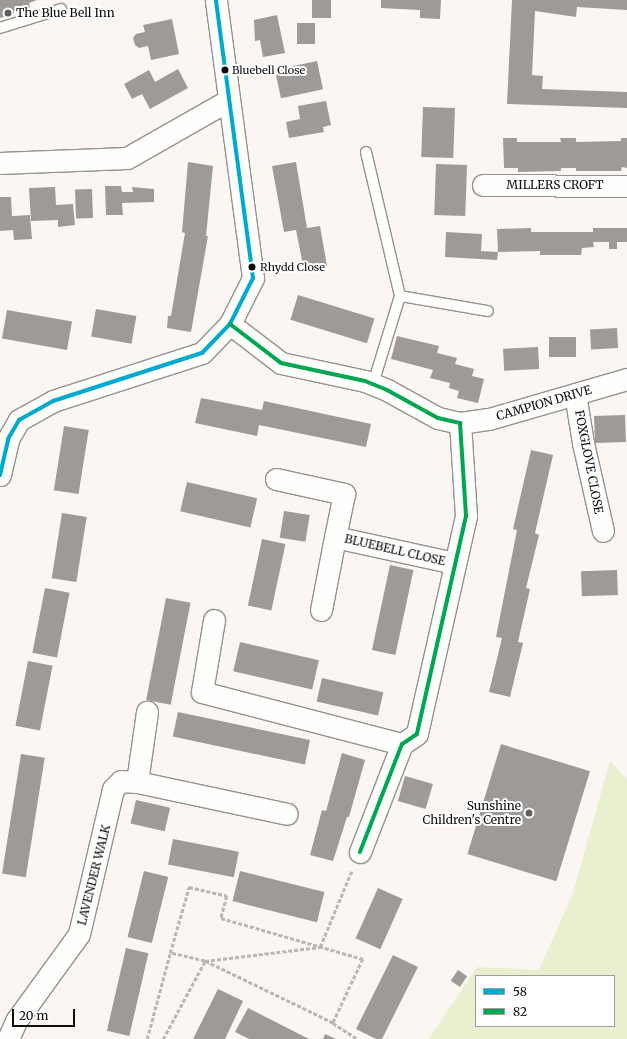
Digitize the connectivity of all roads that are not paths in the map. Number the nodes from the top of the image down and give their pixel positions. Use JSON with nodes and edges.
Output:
{"nodes":[{"id":1,"x":216,"y":0,"type":"edge"},
{"id":2,"x":61,"y":9,"type":"dead end"},
{"id":3,"x":0,"y":28,"type":"edge"},
{"id":4,"x":229,"y":100,"type":"junction"},
{"id":5,"x":366,"y":152,"type":"dead end"},
{"id":6,"x":0,"y":163,"type":"edge"},
{"id":7,"x":484,"y":185,"type":"dead end"},
{"id":8,"x":627,"y":186,"type":"edge"},
{"id":9,"x":400,"y":296,"type":"junction"},
{"id":10,"x":488,"y":311,"type":"dead end"},
{"id":11,"x":230,"y":324,"type":"junction"},
{"id":12,"x":627,"y":379,"type":"edge"},
{"id":13,"x":373,"y":384,"type":"junction"},
{"id":14,"x":575,"y":394,"type":"junction"},
{"id":15,"x":460,"y":423,"type":"junction"},
{"id":16,"x":0,"y":475,"type":"edge"},
{"id":17,"x":276,"y":479,"type":"dead end"},
{"id":18,"x":603,"y":531,"type":"dead end"},
{"id":19,"x":335,"y":537,"type":"junction"},
{"id":20,"x":454,"y":564,"type":"junction"},
{"id":21,"x":321,"y":610,"type":"dead end"},
{"id":22,"x":214,"y":620,"type":"dead end"},
{"id":23,"x":147,"y":712,"type":"dead end"},
{"id":24,"x":410,"y":739,"type":"junction"},
{"id":25,"x":137,"y":782,"type":"junction"},
{"id":26,"x":287,"y":814,"type":"dead end"},
{"id":27,"x":360,"y":852,"type":"road end"},
{"id":28,"x":8,"y":1039,"type":"edge"}],
"edges":[{"from":1,"to":4,"type":"street"},
{"from":2,"to":3,"type":"lane"},
{"from":4,"to":6,"type":"street"},
{"from":4,"to":11,"type":"street"},
{"from":5,"to":9,"type":"lane"},
{"from":7,"to":8,"type":"street","name":"MILLERS CROFT"},
{"from":9,"to":10,"type":"lane"},
{"from":9,"to":13,"type":"lane"},
{"from":11,"to":13,"type":"street"},
{"from":11,"to":16,"type":"street"},
{"from":12,"to":14,"type":"street","name":"CAMPION DRIVE"},
{"from":13,"to":15,"type":"street"},
{"from":14,"to":15,"type":"street","name":"CAMPION DRIVE"},
{"from":14,"to":18,"type":"street","name":"FOXGLOVE CLOSE"},
{"from":15,"to":20,"type":"street","name":"BLUEBELL CLOSE"},
{"from":17,"to":19,"type":"street","name":"BLUEBELL CLOSE"},
{"from":19,"to":20,"type":"street","name":"BLUEBELL CLOSE"},
{"from":19,"to":21,"type":"street","name":"BLUEBELL CLOSE"},
{"from":20,"to":24,"type":"street","name":"BLUEBELL CLOSE"},
{"from":22,"to":24,"type":"street"},
{"from":23,"to":25,"type":"street"},
{"from":24,"to":27,"type":"street","name":"BLUEBELL CLOSE"},
{"from":25,"to":26,"type":"street","name":"LAVENDER WALK"},
{"from":25,"to":28,"type":"street","name":"LAVENDER WALK"}]}
